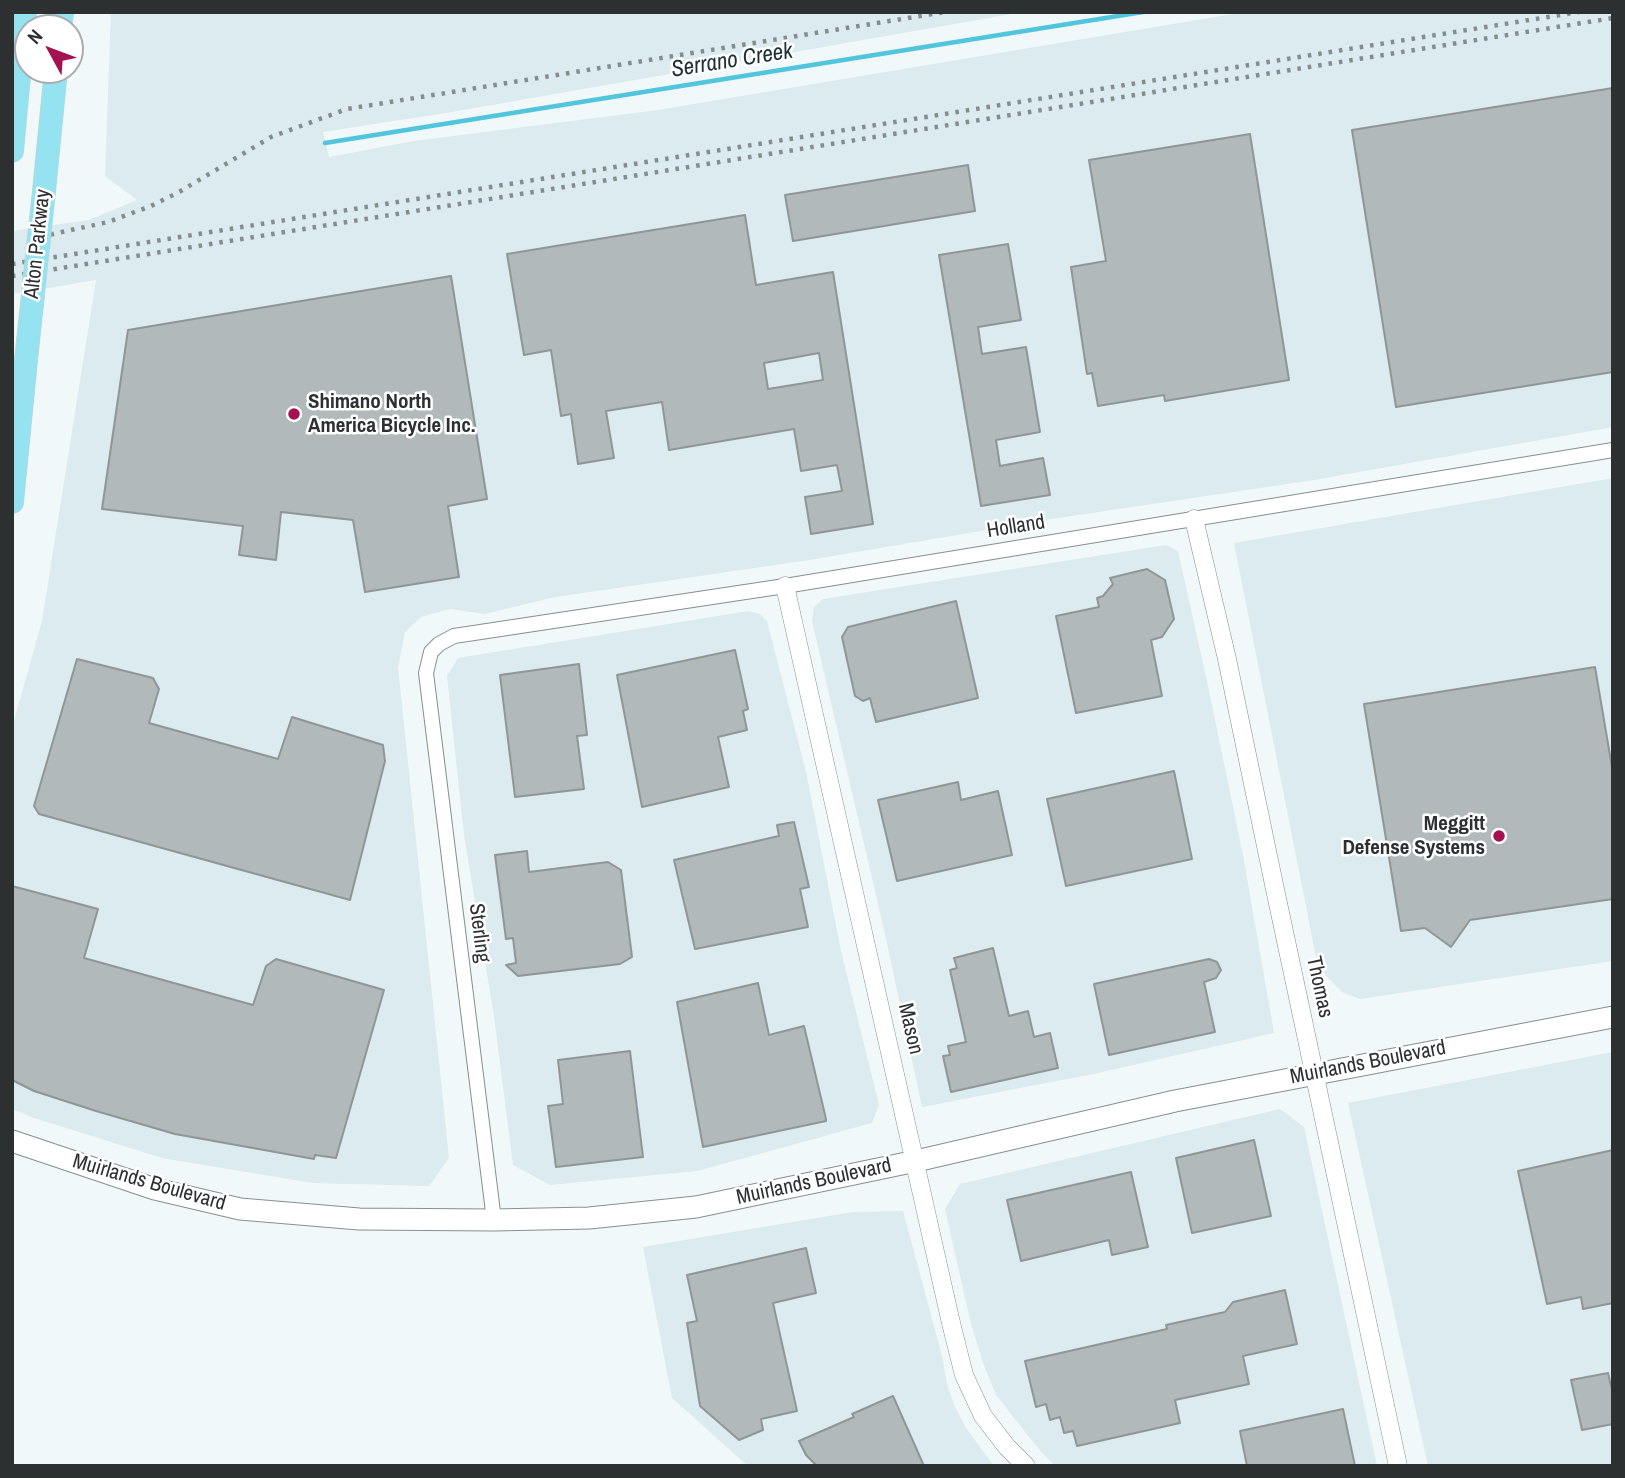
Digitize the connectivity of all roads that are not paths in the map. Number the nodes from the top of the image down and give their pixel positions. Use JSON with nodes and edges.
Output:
{"nodes":[{"id":1,"x":25,"y":12,"type":"edge"},
{"id":2,"x":55,"y":84,"type":"edge"},
{"id":3,"x":12,"y":151,"type":"edge"},
{"id":4,"x":1613,"y":450,"type":"edge"},
{"id":5,"x":12,"y":502,"type":"edge"},
{"id":6,"x":1194,"y":519,"type":"junction"},
{"id":7,"x":785,"y":586,"type":"junction"},
{"id":8,"x":431,"y":652,"type":"joint"},
{"id":9,"x":1613,"y":1017,"type":"edge"},
{"id":10,"x":1315,"y":1073,"type":"junction"},
{"id":11,"x":12,"y":1141,"type":"edge"},
{"id":12,"x":916,"y":1161,"type":"junction"},
{"id":13,"x":494,"y":1220,"type":"junction"},
{"id":14,"x":1026,"y":1466,"type":"edge"},
{"id":15,"x":1398,"y":1466,"type":"edge"}],
"edges":[{"from":1,"to":3,"type":"main road"},
{"from":2,"to":5,"type":"main road","name":"Alton Parkway","bridge":true},
{"from":4,"to":6,"type":"street","name":"Holland"},
{"from":6,"to":7,"type":"street","name":"Holland"},
{"from":6,"to":10,"type":"street","name":"Thomas"},
{"from":7,"to":8,"type":"street","name":"Holland"},
{"from":7,"to":12,"type":"street","name":"Mason"},
{"from":8,"to":13,"type":"street","name":"Sterling"},
{"from":9,"to":10,"type":"main road","name":"Muirlands Boulevard"},
{"from":10,"to":12,"type":"main road","name":"Muirlands Boulevard"},
{"from":10,"to":15,"type":"street","name":"Thomas"},
{"from":11,"to":13,"type":"main road","name":"Muirlands Boulevard"},
{"from":12,"to":13,"type":"main road","name":"Muirlands Boulevard"},
{"from":12,"to":14,"type":"street","name":"Mason"}]}
